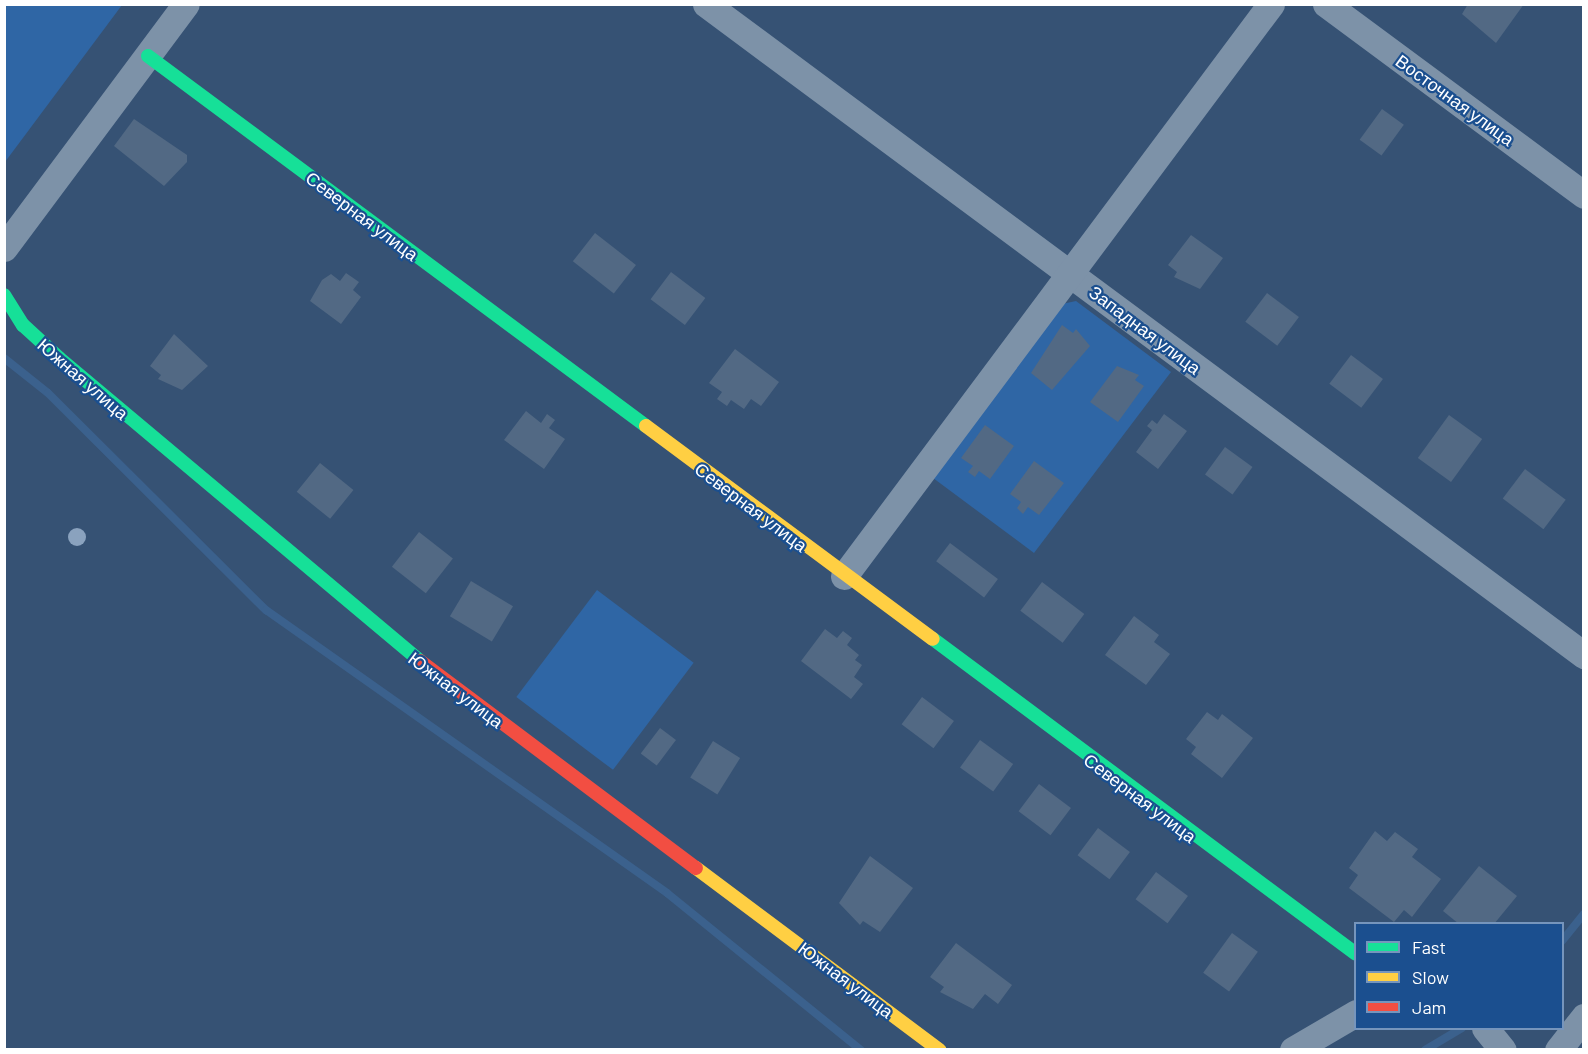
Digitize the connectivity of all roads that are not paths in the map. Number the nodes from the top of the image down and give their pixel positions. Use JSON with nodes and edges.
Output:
{"nodes":[{"id":1,"x":186,"y":4,"type":"edge"},
{"id":2,"x":706,"y":4,"type":"edge"},
{"id":3,"x":1270,"y":4,"type":"edge"},
{"id":4,"x":1326,"y":4,"type":"edge"},
{"id":5,"x":148,"y":56,"type":"junction"},
{"id":6,"x":1584,"y":195,"type":"edge"},
{"id":7,"x":4,"y":248,"type":"edge"},
{"id":8,"x":1069,"y":274,"type":"junction"},
{"id":9,"x":4,"y":295,"type":"edge"},
{"id":10,"x":844,"y":576,"type":"junction"},
{"id":11,"x":1584,"y":656,"type":"edge"},
{"id":12,"x":1354,"y":953,"type":"edge"},
{"id":13,"x":1354,"y":1014,"type":"edge"},
{"id":14,"x":1584,"y":1017,"type":"edge"},
{"id":15,"x":1486,"y":1030,"type":"edge"},
{"id":16,"x":939,"y":1050,"type":"edge"},
{"id":17,"x":1293,"y":1050,"type":"edge"},
{"id":18,"x":1503,"y":1050,"type":"edge"},
{"id":19,"x":1558,"y":1050,"type":"edge"}],
"edges":[{"from":1,"to":5,"type":"street"},
{"from":2,"to":8,"type":"street","name":"Западная улица"},
{"from":3,"to":8,"type":"street"},
{"from":4,"to":6,"type":"street","name":"Восточная улица"},
{"from":5,"to":7,"type":"street"},
{"from":5,"to":10,"type":"street","name":"Северная улица"},
{"from":8,"to":10,"type":"street"},
{"from":8,"to":11,"type":"street","name":"Западная улица"},
{"from":9,"to":16,"type":"street","name":"Южная улица"},
{"from":10,"to":12,"type":"street","name":"Северная улица"},
{"from":13,"to":17,"type":"street"},
{"from":14,"to":19,"type":"street"},
{"from":15,"to":18,"type":"street"}]}
